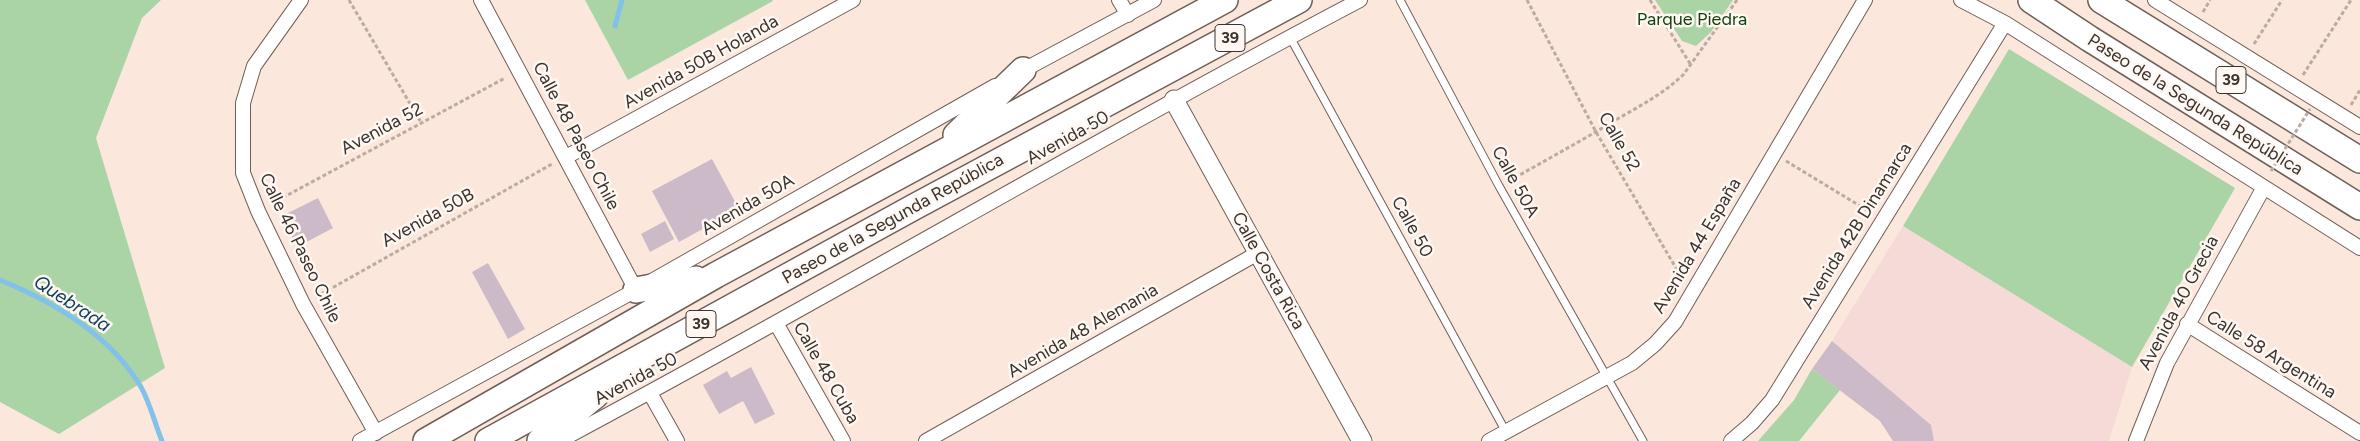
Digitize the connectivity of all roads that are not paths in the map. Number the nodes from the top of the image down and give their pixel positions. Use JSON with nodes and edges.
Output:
{"nodes":[{"id":1,"x":300,"y":0,"type":"edge"},
{"id":2,"x":481,"y":0,"type":"edge"},
{"id":3,"x":853,"y":0,"type":"edge"},
{"id":4,"x":1119,"y":0,"type":"edge"},
{"id":5,"x":1154,"y":0,"type":"edge"},
{"id":6,"x":1225,"y":0,"type":"edge"},
{"id":7,"x":1299,"y":0,"type":"edge"},
{"id":8,"x":1360,"y":0,"type":"edge"},
{"id":9,"x":1400,"y":0,"type":"edge"},
{"id":10,"x":1866,"y":0,"type":"edge"},
{"id":11,"x":1961,"y":0,"type":"edge"},
{"id":12,"x":2031,"y":0,"type":"edge"},
{"id":13,"x":2101,"y":0,"type":"edge"},
{"id":14,"x":2155,"y":0,"type":"edge"},
{"id":15,"x":1128,"y":16,"type":"junction"},
{"id":16,"x":2005,"y":23,"type":"junction"},
{"id":17,"x":1290,"y":36,"type":"junction"},
{"id":18,"x":1023,"y":70,"type":"junction"},
{"id":19,"x":1174,"y":100,"type":"junction"},
{"id":20,"x":2360,"y":127,"type":"edge"},
{"id":21,"x":934,"y":156,"type":"junction"},
{"id":22,"x":566,"y":157,"type":"junction"},
{"id":23,"x":2360,"y":160,"type":"edge"},
{"id":24,"x":2264,"y":187,"type":"junction"},
{"id":25,"x":2360,"y":207,"type":"edge"},
{"id":26,"x":2360,"y":248,"type":"edge"},
{"id":27,"x":1258,"y":253,"type":"junction"},
{"id":28,"x":716,"y":275,"type":"junction"},
{"id":29,"x":636,"y":290,"type":"junction"},
{"id":30,"x":776,"y":323,"type":"junction"},
{"id":31,"x":2187,"y":324,"type":"junction"},
{"id":32,"x":640,"y":357,"type":"junction"},
{"id":33,"x":1606,"y":378,"type":"junction"},
{"id":34,"x":650,"y":393,"type":"junction"},
{"id":35,"x":1506,"y":432,"type":"junction"},
{"id":36,"x":376,"y":433,"type":"junction"},
{"id":37,"x":2360,"y":433,"type":"edge"},
{"id":38,"x":360,"y":441,"type":"edge"},
{"id":39,"x":426,"y":441,"type":"edge"},
{"id":40,"x":488,"y":441,"type":"edge"},
{"id":41,"x":540,"y":441,"type":"edge"},
{"id":42,"x":560,"y":441,"type":"edge"},
{"id":43,"x":678,"y":441,"type":"edge"},
{"id":44,"x":843,"y":441,"type":"edge"},
{"id":45,"x":926,"y":441,"type":"edge"},
{"id":46,"x":1362,"y":441,"type":"edge"},
{"id":47,"x":1489,"y":441,"type":"edge"},
{"id":48,"x":1643,"y":441,"type":"edge"},
{"id":49,"x":1731,"y":441,"type":"edge"},
{"id":50,"x":2136,"y":441,"type":"edge"}],
"edges":[{"from":1,"to":36,"type":"street","name":"Calle 46 Paseo Chile"},
{"from":2,"to":22,"type":"street","name":"Calle 48 Paseo Chile"},
{"from":3,"to":22,"type":"street","name":"Avenida 50B Holanda"},
{"from":4,"to":15,"type":"street"},
{"from":5,"to":15,"type":"street","name":"Avenida 50A"},
{"from":6,"to":21,"type":"highway","name":"Paseo de la Segunda República","number":"39"},
{"from":7,"to":32,"type":"highway","name":"Paseo de la Segunda República","number":"39"},
{"from":8,"to":17,"type":"street","name":"Avenida 50"},
{"from":9,"to":33,"type":"lane","name":"Calle 50A"},
{"from":10,"to":33,"type":"street","name":"Avenida 44 España"},
{"from":11,"to":16,"type":"street"},
{"from":12,"to":25,"type":"highway","name":"Paseo de la Segunda República","number":"39"},
{"from":13,"to":23,"type":"highway","number":"39"},
{"from":14,"to":20,"type":"street"},
{"from":15,"to":18,"type":"street","name":"Avenida 50A"},
{"from":16,"to":24,"type":"street"},
{"from":16,"to":49,"type":"street","name":"Avenida 42B Dinamarca"},
{"from":17,"to":19,"type":"street","name":"Avenida 50"},
{"from":17,"to":35,"type":"lane","name":"Calle 50"},
{"from":18,"to":21,"type":"highway"},
{"from":18,"to":29,"type":"street","name":"Avenida 50A"},
{"from":19,"to":27,"type":"main road","name":"Calle Costa Rica"},
{"from":19,"to":30,"type":"street","name":"Avenida 50"},
{"from":21,"to":28,"type":"highway","name":"Paseo de la Segunda República","number":"39"},
{"from":22,"to":29,"type":"street","name":"Calle 48 Paseo Chile"},
{"from":24,"to":26,"type":"street"},
{"from":24,"to":31,"type":"street","name":"Avenida 40 Grecia"},
{"from":27,"to":45,"type":"street","name":"Avenida 48 Alemania"},
{"from":27,"to":46,"type":"main road","name":"Calle Costa Rica"},
{"from":28,"to":29,"type":"highway"},
{"from":28,"to":39,"type":"highway","name":"Paseo de la Segunda República","number":"39"},
{"from":29,"to":36,"type":"street","name":"Avenida 50A"},
{"from":30,"to":34,"type":"street","name":"Avenida 50"},
{"from":30,"to":44,"type":"street","name":"Calle 48 Cuba"},
{"from":31,"to":37,"type":"street","name":"Calle 58 Argentina"},
{"from":31,"to":50,"type":"street","name":"Avenida 40 Grecia"},
{"from":32,"to":40,"type":"highway","name":"Paseo de la Segunda República","number":"39"},
{"from":32,"to":41,"type":"highway"},
{"from":33,"to":35,"type":"street","name":"Avenida 44 España"},
{"from":33,"to":48,"type":"lane","name":"Calle 50A"},
{"from":34,"to":42,"type":"street","name":"Avenida 50"},
{"from":34,"to":43,"type":"street"},
{"from":35,"to":47,"type":"street","name":"Avenida 44 España"},
{"from":36,"to":38,"type":"street","name":"Avenida 50A"}]}
